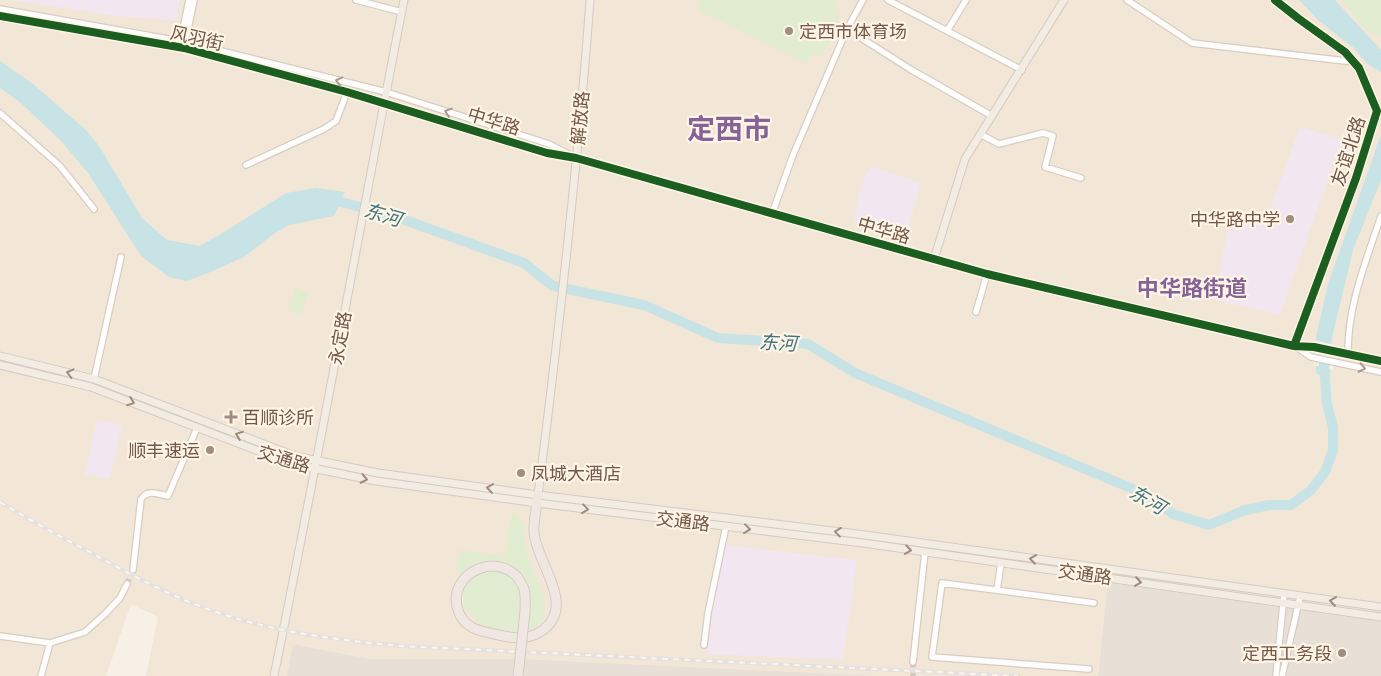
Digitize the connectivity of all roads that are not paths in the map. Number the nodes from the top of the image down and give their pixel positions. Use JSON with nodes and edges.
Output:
{"nodes":[{"id":1,"x":189,"y":0,"type":"edge"},
{"id":2,"x":194,"y":0,"type":"edge"},
{"id":3,"x":356,"y":0,"type":"edge"},
{"id":4,"x":404,"y":0,"type":"edge"},
{"id":5,"x":590,"y":0,"type":"edge"},
{"id":6,"x":863,"y":0,"type":"edge"},
{"id":7,"x":888,"y":0,"type":"edge"},
{"id":8,"x":966,"y":0,"type":"edge"},
{"id":9,"x":1064,"y":0,"type":"edge"},
{"id":10,"x":1127,"y":0,"type":"edge"},
{"id":11,"x":1275,"y":0,"type":"edge"},
{"id":12,"x":0,"y":9,"type":"edge"},
{"id":13,"x":402,"y":12,"type":"junction"},
{"id":14,"x":0,"y":16,"type":"edge"},
{"id":15,"x":847,"y":29,"type":"junction"},
{"id":16,"x":946,"y":30,"type":"junction"},
{"id":17,"x":182,"y":45,"type":"junction"},
{"id":18,"x":1354,"y":62,"type":"junction"},
{"id":19,"x":1022,"y":70,"type":"junction"},
{"id":20,"x":347,"y":92,"type":"junction"},
{"id":21,"x":386,"y":92,"type":"junction"},
{"id":22,"x":384,"y":104,"type":"junction"},
{"id":23,"x":0,"y":114,"type":"edge"},
{"id":24,"x":992,"y":116,"type":"junction"},
{"id":25,"x":980,"y":134,"type":"junction"},
{"id":26,"x":576,"y":158,"type":"junction"},
{"id":27,"x":246,"y":165,"type":"dead end"},
{"id":28,"x":1081,"y":178,"type":"dead end"},
{"id":29,"x":94,"y":209,"type":"dead end"},
{"id":30,"x":772,"y":214,"type":"junction"},
{"id":31,"x":1381,"y":216,"type":"edge"},
{"id":32,"x":121,"y":257,"type":"dead end"},
{"id":33,"x":934,"y":259,"type":"junction"},
{"id":34,"x":987,"y":274,"type":"junction"},
{"id":35,"x":976,"y":312,"type":"dead end"},
{"id":36,"x":1294,"y":346,"type":"junction"},
{"id":37,"x":1346,"y":355,"type":"junction"},
{"id":38,"x":0,"y":356,"type":"edge"},
{"id":39,"x":1381,"y":361,"type":"edge"},
{"id":40,"x":0,"y":365,"type":"edge"},
{"id":41,"x":1381,"y":372,"type":"edge"},
{"id":42,"x":94,"y":379,"type":"junction"},
{"id":43,"x":196,"y":428,"type":"junction"},
{"id":44,"x":318,"y":461,"type":"junction"},
{"id":45,"x":316,"y":469,"type":"junction"},
{"id":46,"x":538,"y":499,"type":"junction"},
{"id":47,"x":726,"y":526,"type":"junction"},
{"id":48,"x":925,"y":552,"type":"junction"},
{"id":49,"x":1001,"y":563,"type":"junction"},
{"id":50,"x":133,"y":570,"type":"tunnel mouth"},
{"id":51,"x":127,"y":584,"type":"tunnel mouth"},
{"id":52,"x":998,"y":590,"type":"junction"},
{"id":53,"x":1300,"y":597,"type":"junction"},
{"id":54,"x":1284,"y":598,"type":"junction"},
{"id":55,"x":1094,"y":603,"type":"dead end"},
{"id":56,"x":1298,"y":605,"type":"junction"},
{"id":57,"x":1381,"y":607,"type":"edge"},
{"id":58,"x":1381,"y":617,"type":"edge"},
{"id":59,"x":0,"y":636,"type":"edge"},
{"id":60,"x":50,"y":642,"type":"junction"},
{"id":61,"x":704,"y":645,"type":"dead end"},
{"id":62,"x":914,"y":662,"type":"tunnel mouth"},
{"id":63,"x":1089,"y":669,"type":"dead end"},
{"id":64,"x":41,"y":676,"type":"edge"},
{"id":65,"x":274,"y":676,"type":"edge"},
{"id":66,"x":518,"y":676,"type":"edge"},
{"id":67,"x":1276,"y":676,"type":"edge"},
{"id":68,"x":1282,"y":676,"type":"edge"}],
"edges":[{"from":1,"to":17,"type":"street"},
{"from":2,"to":17,"type":"street"},
{"from":3,"to":13,"type":"street"},
{"from":4,"to":13,"type":"main road","name":"永定路"},
{"from":5,"to":26,"type":"main road","name":"解放路"},
{"from":6,"to":15,"type":"street"},
{"from":7,"to":16,"type":"street"},
{"from":8,"to":16,"type":"street"},
{"from":9,"to":19,"type":"main road"},
{"from":10,"to":18,"type":"street"},
{"from":11,"to":18,"type":"street","name":"友谊北路"},
{"from":12,"to":17,"type":"street","name":"风羽街"},
{"from":13,"to":21,"type":"main road","name":"永定路"},
{"from":14,"to":17,"type":"street","name":"风羽街"},
{"from":15,"to":24,"type":"street"},
{"from":15,"to":30,"type":"street"},
{"from":16,"to":19,"type":"street"},
{"from":17,"to":20,"type":"street","name":"风羽街"},
{"from":21,"to":17,"type":"street","name":"风羽街","one_way":true},
{"from":18,"to":36,"type":"street","name":"友谊北路"},
{"from":19,"to":24,"type":"main road"},
{"from":20,"to":22,"type":"street","name":"风羽街"},
{"from":20,"to":27,"type":"street"},
{"from":21,"to":22,"type":"main road","name":"永定路"},
{"from":26,"to":21,"type":"street","name":"中华路","one_way":true},
{"from":22,"to":26,"type":"street","name":"中华路"},
{"from":22,"to":44,"type":"main road","name":"永定路"},
{"from":23,"to":29,"type":"street"},
{"from":24,"to":25,"type":"main road"},
{"from":25,"to":28,"type":"street"},
{"from":25,"to":33,"type":"main road"},
{"from":26,"to":30,"type":"street","name":"中华路"},
{"from":26,"to":46,"type":"main road","name":"解放路"},
{"from":30,"to":33,"type":"street","name":"中华路"},
{"from":31,"to":37,"type":"street"},
{"from":32,"to":42,"type":"street"},
{"from":33,"to":34,"type":"street","name":"中华路"},
{"from":34,"to":35,"type":"street"},
{"from":34,"to":36,"type":"street","name":"中华路"},
{"from":36,"to":37,"type":"street","name":"中华路"},
{"from":36,"to":41,"type":"street","name":"中华路","one_way":true},
{"from":37,"to":39,"type":"street","name":"中华路"},
{"from":42,"to":38,"type":"main road","name":"交通路","one_way":true},
{"from":40,"to":43,"type":"main road","name":"交通路","one_way":true},
{"from":44,"to":42,"type":"main road","name":"交通路","one_way":true},
{"from":43,"to":45,"type":"main road","name":"交通路"},
{"from":43,"to":50,"type":"street"},
{"from":44,"to":45,"type":"main road","name":"永定路"},
{"from":46,"to":44,"type":"main road","name":"交通路","one_way":true},
{"from":45,"to":46,"type":"main road","name":"交通路","one_way":true},
{"from":45,"to":65,"type":"main road","name":"永定路"},
{"from":46,"to":47,"type":"main road","name":"交通路","one_way":true},
{"from":54,"to":46,"type":"main road","name":"交通路","one_way":true},
{"from":46,"to":66,"type":"highway","bridge":true},
{"from":47,"to":48,"type":"main road","name":"交通路","one_way":true},
{"from":47,"to":61,"type":"street"},
{"from":48,"to":49,"type":"main road","name":"交通路"},
{"from":48,"to":62,"type":"street"},
{"from":49,"to":52,"type":"street"},
{"from":49,"to":54,"type":"main road","name":"交通路","one_way":true},
{"from":51,"to":60,"type":"street"},
{"from":52,"to":55,"type":"street"},
{"from":52,"to":63,"type":"street"},
{"from":53,"to":54,"type":"main road","name":"交通路"},
{"from":53,"to":56,"type":"street"},
{"from":57,"to":53,"type":"main road","name":"交通路","one_way":true},
{"from":54,"to":56,"type":"main road","name":"交通路"},
{"from":54,"to":67,"type":"street"},
{"from":56,"to":58,"type":"main road","name":"交通路"},
{"from":56,"to":68,"type":"street"},
{"from":59,"to":60,"type":"street"},
{"from":60,"to":64,"type":"street"}]}
